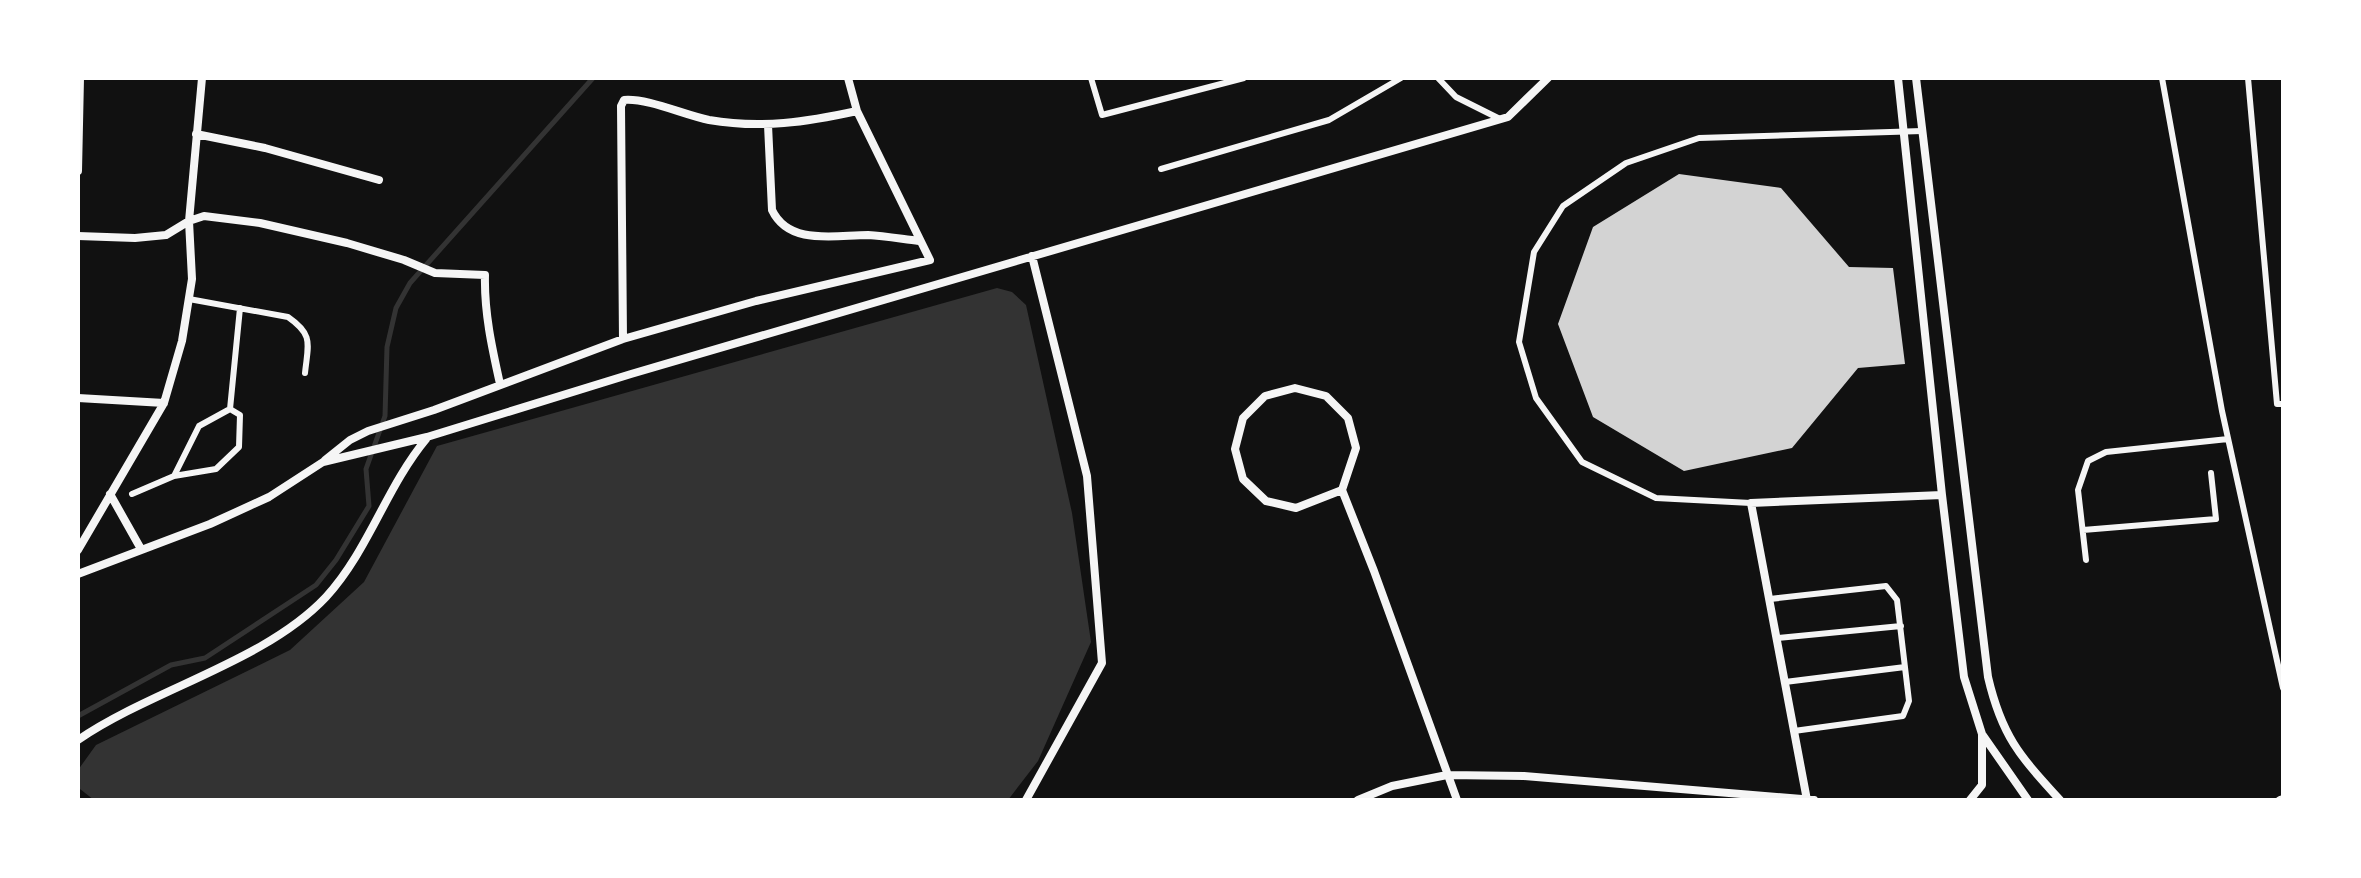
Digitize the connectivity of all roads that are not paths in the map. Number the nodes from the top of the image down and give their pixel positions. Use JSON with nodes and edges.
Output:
{"nodes":[{"id":1,"x":80,"y":78,"type":"edge"},
{"id":2,"x":202,"y":78,"type":"edge"},
{"id":3,"x":848,"y":78,"type":"edge"},
{"id":4,"x":1091,"y":78,"type":"edge"},
{"id":5,"x":1244,"y":78,"type":"edge"},
{"id":6,"x":1401,"y":78,"type":"edge"},
{"id":7,"x":1438,"y":78,"type":"edge"},
{"id":8,"x":1548,"y":78,"type":"edge"},
{"id":9,"x":1898,"y":78,"type":"edge"},
{"id":10,"x":1916,"y":78,"type":"edge"},
{"id":11,"x":2162,"y":78,"type":"edge"},
{"id":12,"x":2248,"y":78,"type":"edge"},
{"id":13,"x":857,"y":111,"type":"junction"},
{"id":14,"x":1500,"y":119,"type":"junction"},
{"id":15,"x":768,"y":125,"type":"junction"},
{"id":16,"x":1922,"y":131,"type":"junction"},
{"id":17,"x":1905,"y":133,"type":"junction"},
{"id":18,"x":196,"y":134,"type":"junction"},
{"id":19,"x":1161,"y":169,"type":"dead end"},
{"id":20,"x":78,"y":171,"type":"edge"},
{"id":21,"x":379,"y":180,"type":"dead end"},
{"id":22,"x":189,"y":221,"type":"junction"},
{"id":23,"x":78,"y":236,"type":"edge"},
{"id":24,"x":919,"y":241,"type":"junction"},
{"id":25,"x":1032,"y":256,"type":"junction"},
{"id":26,"x":189,"y":299,"type":"junction"},
{"id":27,"x":240,"y":308,"type":"junction"},
{"id":28,"x":623,"y":339,"type":"junction"},
{"id":29,"x":305,"y":373,"type":"dead end"},
{"id":30,"x":500,"y":384,"type":"junction"},
{"id":31,"x":78,"y":398,"type":"edge"},
{"id":32,"x":164,"y":403,"type":"junction"},
{"id":33,"x":2283,"y":404,"type":"edge"},
{"id":34,"x":230,"y":409,"type":"junction"},
{"id":35,"x":427,"y":437,"type":"junction"},
{"id":36,"x":2228,"y":439,"type":"junction"},
{"id":37,"x":323,"y":462,"type":"junction"},
{"id":38,"x":2211,"y":473,"type":"dead end"},
{"id":39,"x":174,"y":476,"type":"junction"},
{"id":40,"x":1342,"y":490,"type":"junction"},
{"id":41,"x":110,"y":494,"type":"junction"},
{"id":42,"x":132,"y":494,"type":"dead end"},
{"id":43,"x":1942,"y":495,"type":"junction"},
{"id":44,"x":1751,"y":503,"type":"junction"},
{"id":45,"x":2083,"y":530,"type":"junction"},
{"id":46,"x":141,"y":549,"type":"junction"},
{"id":47,"x":78,"y":550,"type":"edge"},
{"id":48,"x":2086,"y":560,"type":"dead end"},
{"id":49,"x":78,"y":574,"type":"edge"},
{"id":50,"x":1770,"y":599,"type":"junction"},
{"id":51,"x":1901,"y":626,"type":"junction"},
{"id":52,"x":1777,"y":638,"type":"junction"},
{"id":53,"x":1905,"y":667,"type":"junction"},
{"id":54,"x":1785,"y":682,"type":"junction"},
{"id":55,"x":2283,"y":688,"type":"edge"},
{"id":56,"x":1794,"y":731,"type":"junction"},
{"id":57,"x":1982,"y":734,"type":"junction"},
{"id":58,"x":78,"y":740,"type":"edge"},
{"id":59,"x":1447,"y":775,"type":"junction"},
{"id":60,"x":1732,"y":797,"type":"edge"},
{"id":61,"x":1026,"y":800,"type":"edge"},
{"id":62,"x":1358,"y":800,"type":"edge"},
{"id":63,"x":1457,"y":800,"type":"edge"},
{"id":64,"x":1807,"y":800,"type":"edge"},
{"id":65,"x":1814,"y":800,"type":"edge"},
{"id":66,"x":1970,"y":800,"type":"edge"},
{"id":67,"x":2028,"y":800,"type":"edge"},
{"id":68,"x":2060,"y":800,"type":"edge"}],
"edges":[{"from":1,"to":20,"type":"street"},
{"from":2,"to":18,"type":"street"},
{"from":3,"to":13,"type":"street"},
{"from":4,"to":5,"type":"lane"},
{"from":6,"to":19,"type":"lane"},
{"from":7,"to":14,"type":"lane"},
{"from":8,"to":14,"type":"street"},
{"from":9,"to":17,"type":"street"},
{"from":10,"to":16,"type":"street"},
{"from":11,"to":36,"type":"lane"},
{"from":12,"to":33,"type":"lane"},
{"from":13,"to":15,"type":"street"},
{"from":13,"to":24,"type":"street"},
{"from":14,"to":25,"type":"street"},
{"from":15,"to":24,"type":"street"},
{"from":15,"to":28,"type":"street"},
{"from":16,"to":17,"type":"lane"},
{"from":16,"to":68,"type":"street"},
{"from":17,"to":43,"type":"street"},
{"from":17,"to":44,"type":"lane"},
{"from":18,"to":21,"type":"street"},
{"from":18,"to":22,"type":"street"},
{"from":22,"to":23,"type":"street"},
{"from":22,"to":26,"type":"street"},
{"from":22,"to":30,"type":"street"},
{"from":24,"to":28,"type":"street"},
{"from":25,"to":35,"type":"street"},
{"from":25,"to":61,"type":"street"},
{"from":26,"to":27,"type":"lane"},
{"from":26,"to":32,"type":"street"},
{"from":27,"to":29,"type":"lane"},
{"from":27,"to":34,"type":"lane"},
{"from":28,"to":30,"type":"street"},
{"from":30,"to":37,"type":"street"},
{"from":31,"to":32,"type":"street"},
{"from":32,"to":41,"type":"street"},
{"from":34,"to":39,"type":"lane"},
{"from":34,"to":39,"type":"lane"},
{"from":35,"to":37,"type":"street"},
{"from":35,"to":58,"type":"street"},
{"from":36,"to":45,"type":"lane"},
{"from":36,"to":55,"type":"lane"},
{"from":37,"to":46,"type":"street"},
{"from":38,"to":45,"type":"lane"},
{"from":39,"to":42,"type":"lane"},
{"from":40,"to":40,"type":"street"},
{"from":40,"to":59,"type":"street"},
{"from":41,"to":46,"type":"street"},
{"from":41,"to":47,"type":"street"},
{"from":43,"to":44,"type":"street"},
{"from":43,"to":57,"type":"street"},
{"from":44,"to":50,"type":"street"},
{"from":45,"to":48,"type":"lane"},
{"from":46,"to":49,"type":"street"},
{"from":50,"to":51,"type":"lane"},
{"from":50,"to":52,"type":"street"},
{"from":51,"to":52,"type":"lane"},
{"from":51,"to":53,"type":"lane"},
{"from":52,"to":54,"type":"street"},
{"from":53,"to":54,"type":"lane"},
{"from":53,"to":56,"type":"lane"},
{"from":54,"to":56,"type":"street"},
{"from":56,"to":64,"type":"street"},
{"from":57,"to":66,"type":"street"},
{"from":57,"to":67,"type":"street"},
{"from":59,"to":60,"type":"street"},
{"from":59,"to":62,"type":"street"},
{"from":59,"to":63,"type":"street"},
{"from":60,"to":64,"type":"street"},
{"from":64,"to":65,"type":"street"}]}
